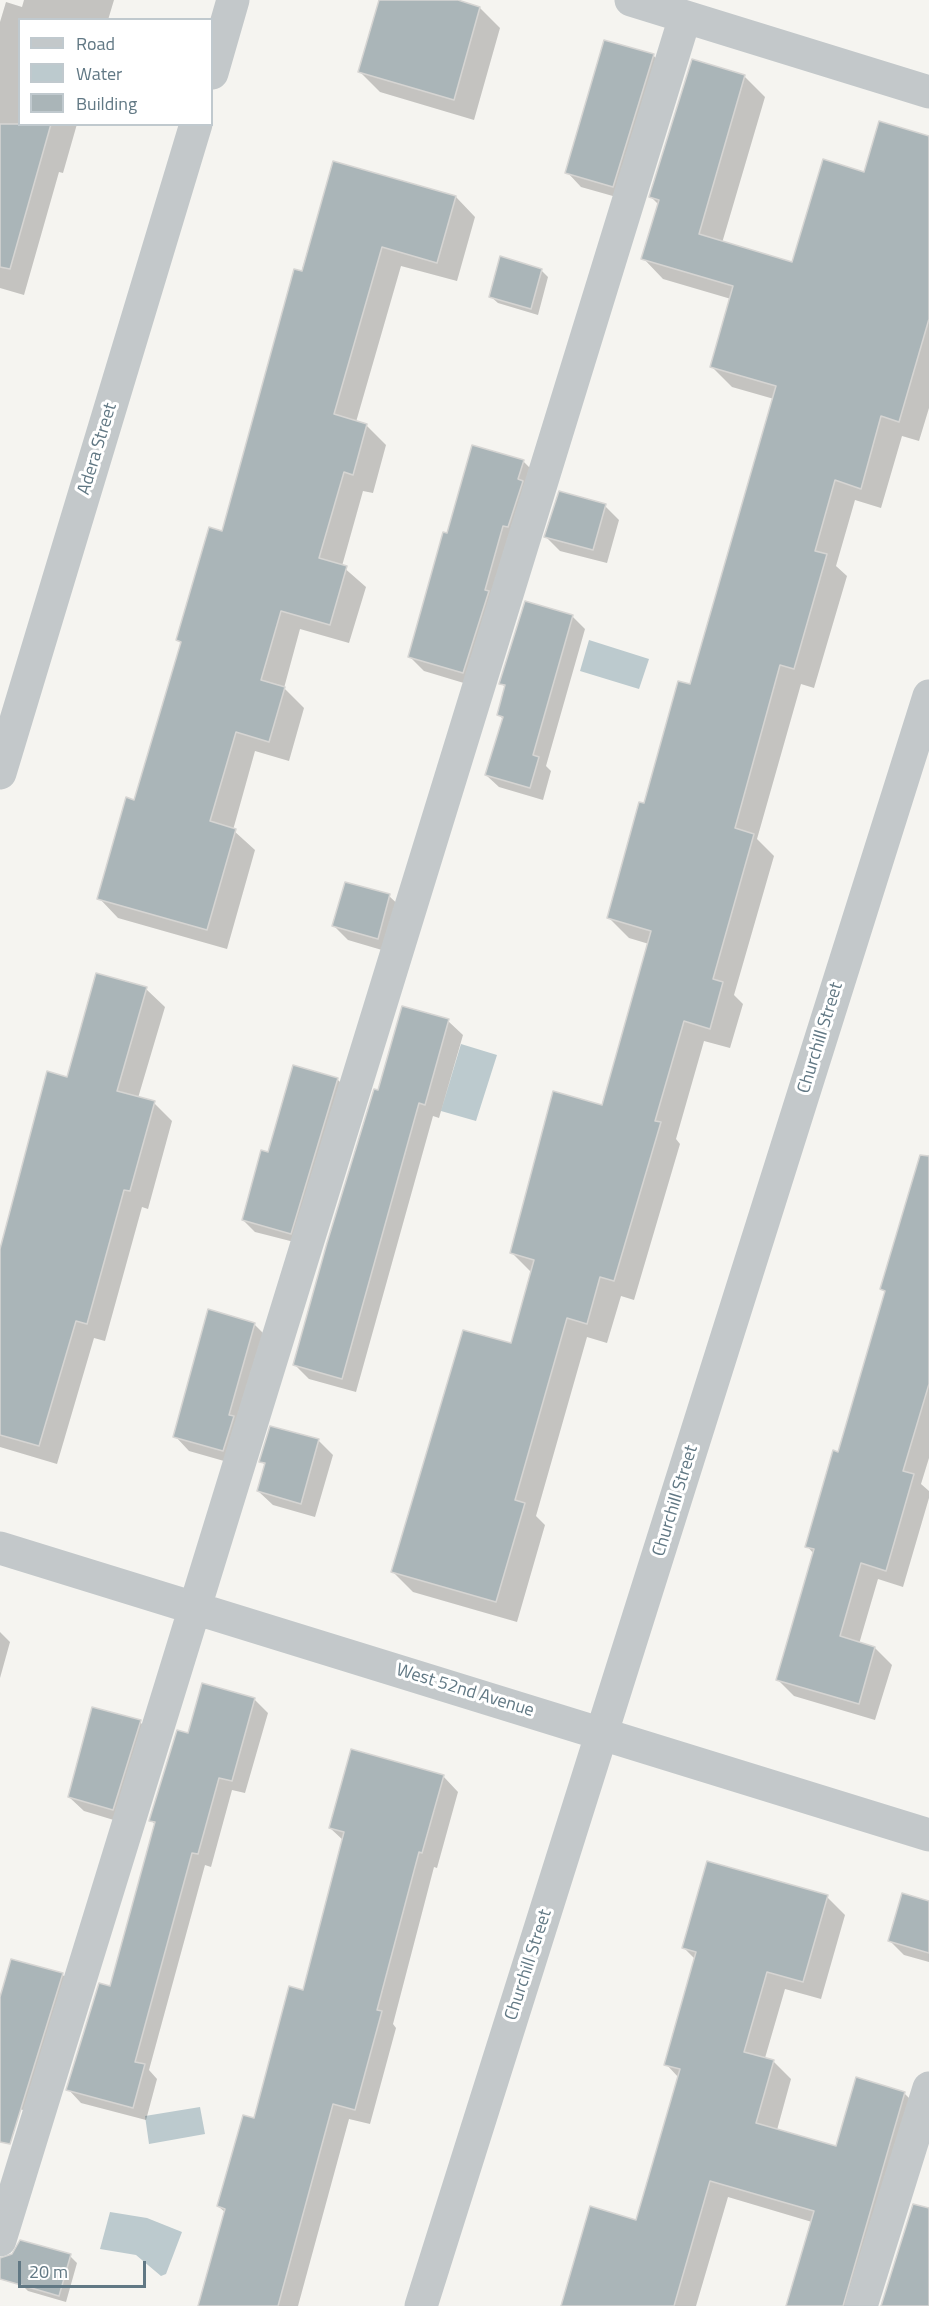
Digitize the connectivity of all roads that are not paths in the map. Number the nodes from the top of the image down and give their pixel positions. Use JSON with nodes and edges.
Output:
{"nodes":[{"id":1,"x":233,"y":0,"type":"edge"},
{"id":2,"x":631,"y":0,"type":"edge"},
{"id":3,"x":685,"y":17,"type":"junction"},
{"id":4,"x":213,"y":70,"type":"edge"},
{"id":5,"x":929,"y":92,"type":"edge"},
{"id":6,"x":195,"y":126,"type":"edge"},
{"id":7,"x":929,"y":696,"type":"edge"},
{"id":8,"x":0,"y":773,"type":"edge"},
{"id":9,"x":0,"y":1548,"type":"edge"},
{"id":10,"x":196,"y":1608,"type":"junction"},
{"id":11,"x":602,"y":1734,"type":"junction"},
{"id":12,"x":929,"y":1835,"type":"edge"},
{"id":13,"x":929,"y":2088,"type":"edge"},
{"id":14,"x":0,"y":2240,"type":"edge"},
{"id":15,"x":421,"y":2306,"type":"edge"},
{"id":16,"x":861,"y":2306,"type":"edge"}],
"edges":[{"from":1,"to":4,"type":"street"},
{"from":2,"to":3,"type":"street"},
{"from":3,"to":5,"type":"street"},
{"from":3,"to":10,"type":"street"},
{"from":6,"to":8,"type":"street","name":"Adera Street"},
{"from":7,"to":11,"type":"street","name":"Churchill Street"},
{"from":9,"to":10,"type":"street","name":"West 52nd Avenue"},
{"from":10,"to":11,"type":"street","name":"West 52nd Avenue"},
{"from":10,"to":14,"type":"street"},
{"from":11,"to":12,"type":"street","name":"West 52nd Avenue"},
{"from":11,"to":15,"type":"street","name":"Churchill Street"},
{"from":13,"to":16,"type":"street"}]}
